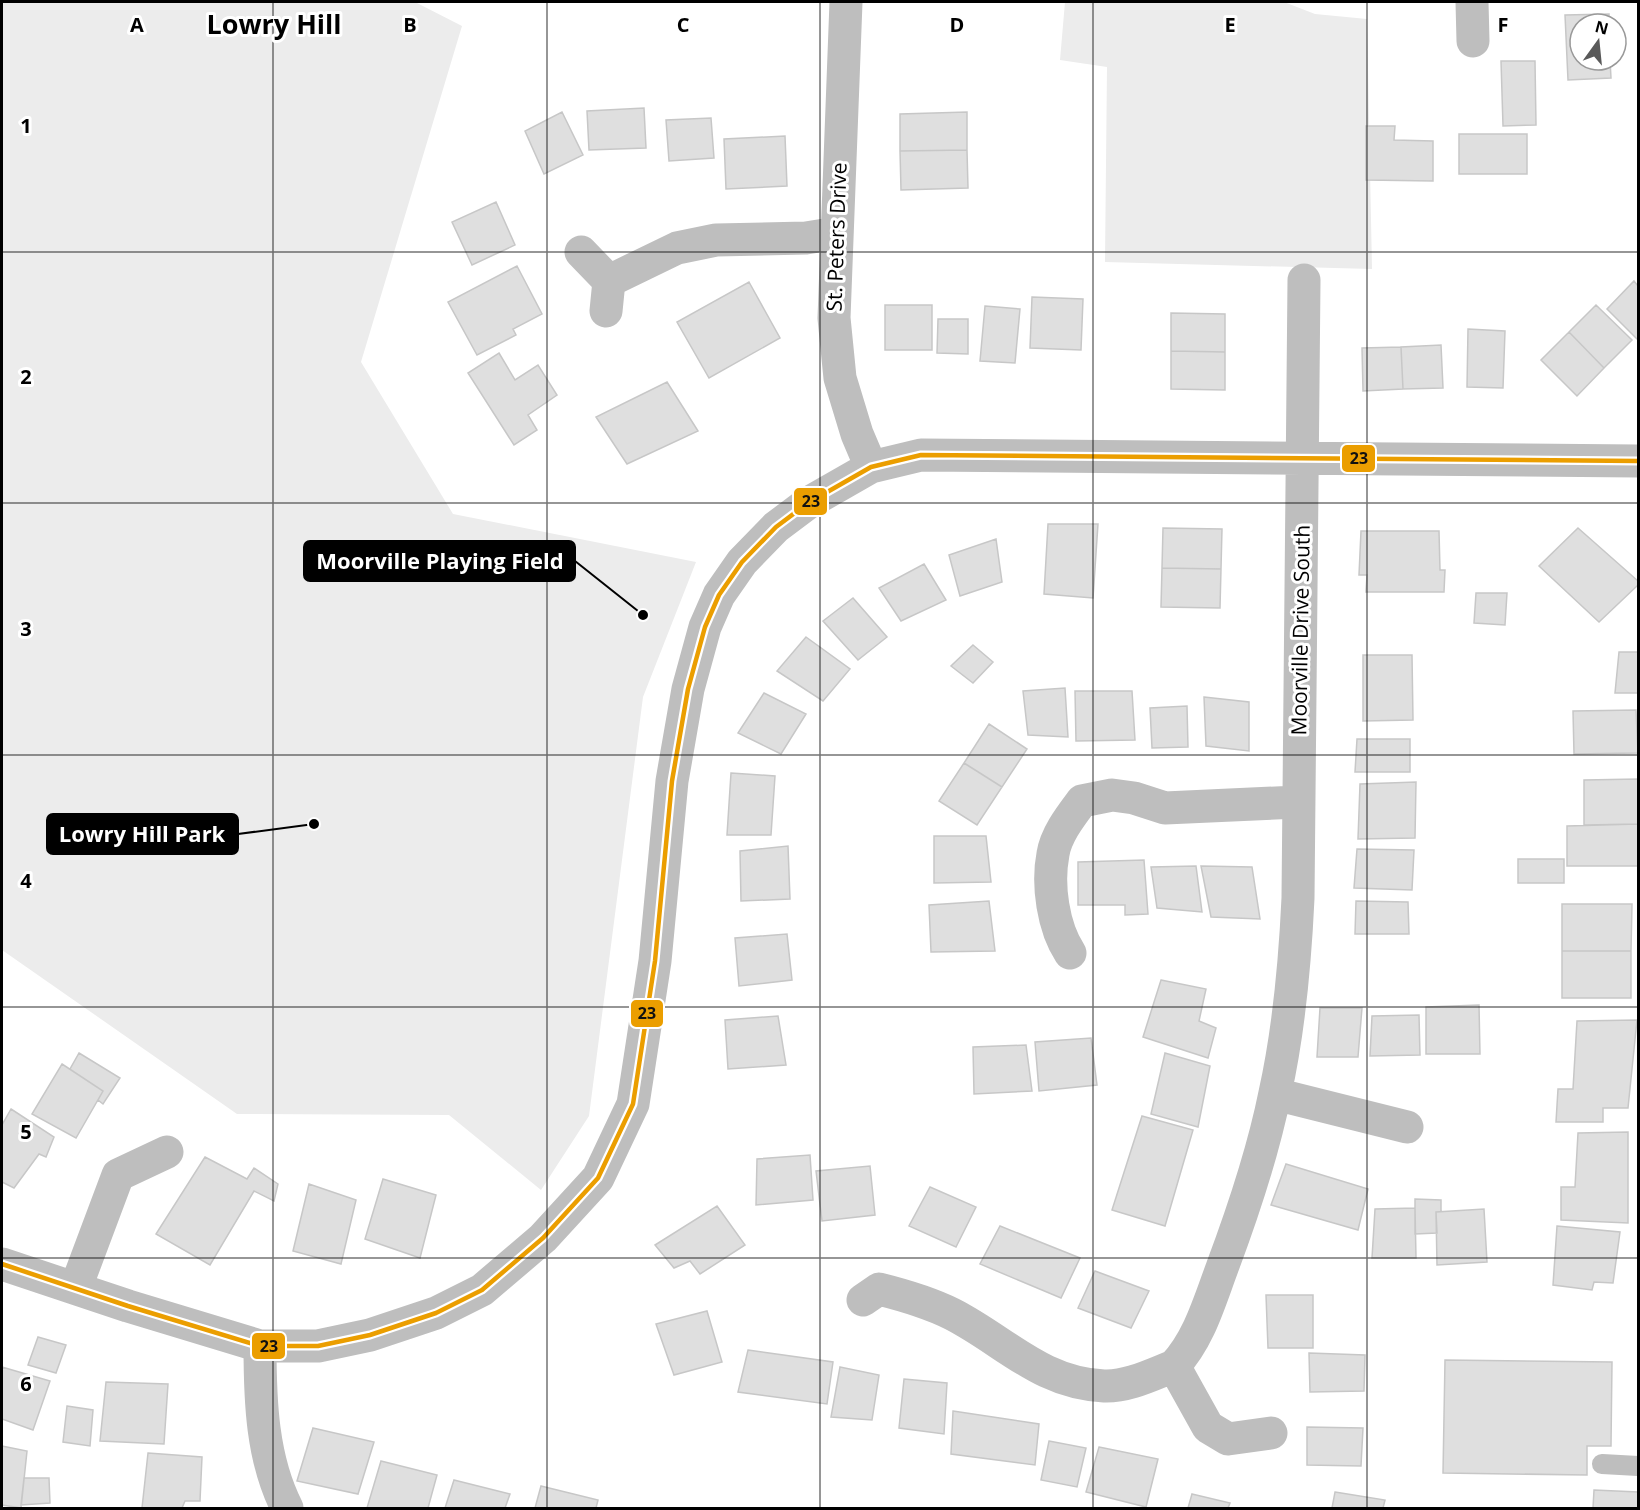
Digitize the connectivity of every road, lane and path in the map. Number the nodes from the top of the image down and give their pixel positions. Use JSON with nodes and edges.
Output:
{"nodes":[{"id":1,"x":846,"y":2,"type":"edge"},
{"id":2,"x":1472,"y":2,"type":"edge"},
{"id":3,"x":1473,"y":41,"type":"dead end"},
{"id":4,"x":837,"y":233,"type":"junction"},
{"id":5,"x":581,"y":252,"type":"dead end"},
{"id":6,"x":1305,"y":280,"type":"dead end"},
{"id":7,"x":1303,"y":458,"type":"junction"},
{"id":8,"x":1638,"y":461,"type":"edge"},
{"id":9,"x":871,"y":466,"type":"junction"},
{"id":10,"x":1297,"y":801,"type":"junction"},
{"id":11,"x":1070,"y":953,"type":"dead end"},
{"id":12,"x":1275,"y":1094,"type":"junction"},
{"id":13,"x":1407,"y":1127,"type":"dead end"},
{"id":14,"x":167,"y":1152,"type":"dead end"},
{"id":15,"x":2,"y":1264,"type":"edge"},
{"id":16,"x":76,"y":1287,"type":"junction"},
{"id":17,"x":863,"y":1300,"type":"dead end"},
{"id":18,"x":260,"y":1346,"type":"junction"},
{"id":19,"x":1174,"y":1366,"type":"junction"},
{"id":20,"x":1271,"y":1433,"type":"dead end"},
{"id":21,"x":1602,"y":1464,"type":"dead end"},
{"id":22,"x":1638,"y":1466,"type":"edge"},
{"id":23,"x":287,"y":1509,"type":"edge"}],
"edges":[{"from":1,"to":4,"type":"street","name":"St. Peters Drive"},
{"from":2,"to":3,"type":"street"},
{"from":4,"to":5,"type":"street"},
{"from":4,"to":9,"type":"street","name":"St. Peters Drive"},
{"from":6,"to":7,"type":"street","name":"Moorville Drive South"},
{"from":7,"to":8,"type":"street"},
{"from":7,"to":9,"type":"street"},
{"from":7,"to":10,"type":"street","name":"Moorville Drive South"},
{"from":9,"to":18,"type":"street"},
{"from":10,"to":11,"type":"street"},
{"from":10,"to":12,"type":"street","name":"Moorville Drive South"},
{"from":12,"to":13,"type":"street"},
{"from":12,"to":19,"type":"street","name":"Moorville Drive South"},
{"from":14,"to":16,"type":"street"},
{"from":15,"to":16,"type":"street"},
{"from":16,"to":18,"type":"street"},
{"from":17,"to":19,"type":"street"},
{"from":18,"to":23,"type":"street"},
{"from":19,"to":20,"type":"street"},
{"from":21,"to":22,"type":"lane"}]}
